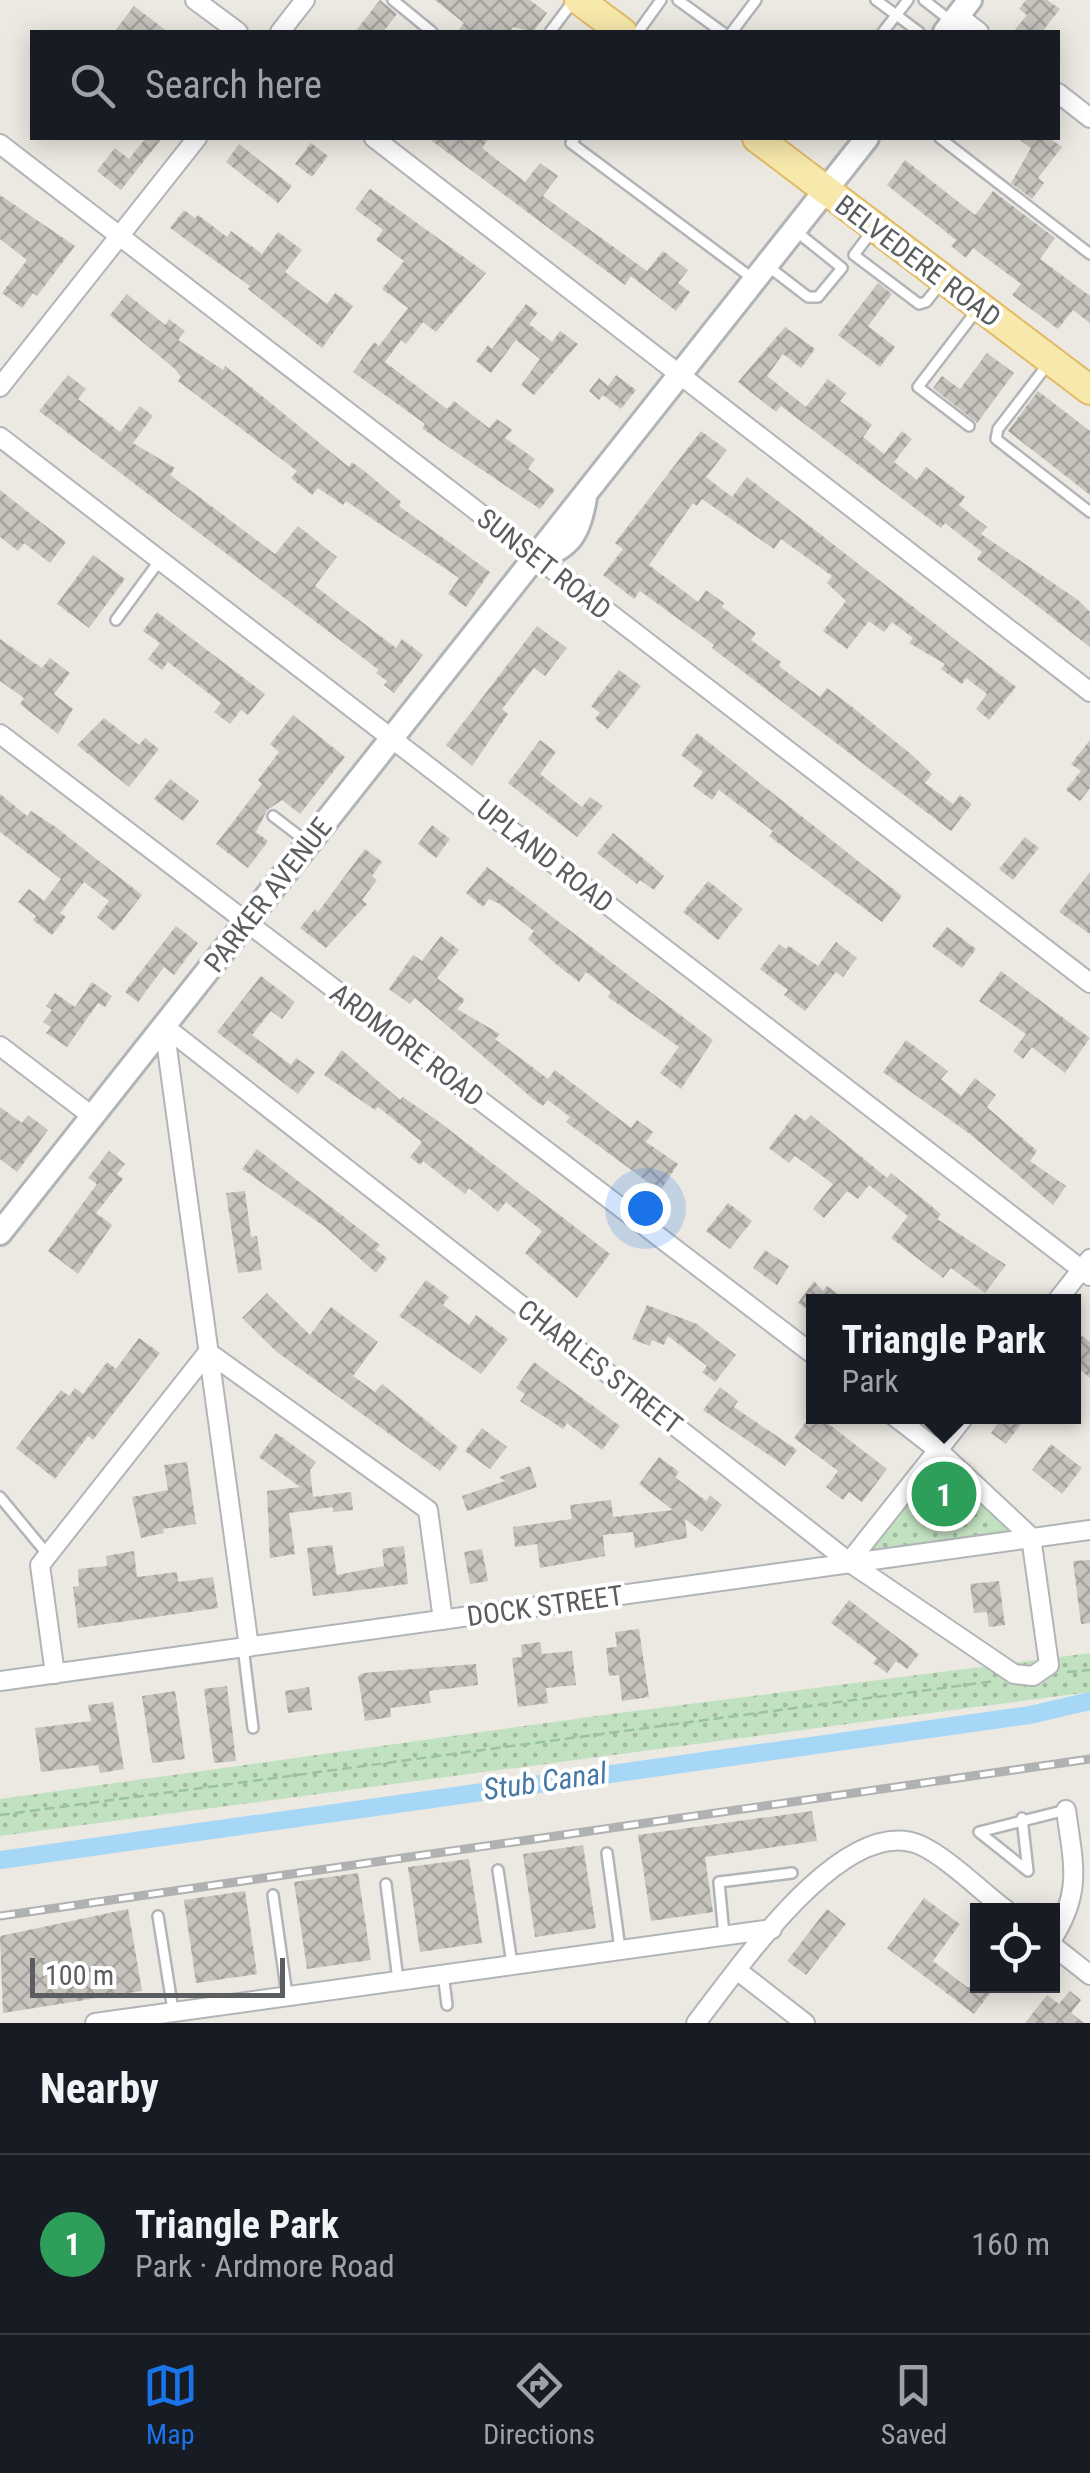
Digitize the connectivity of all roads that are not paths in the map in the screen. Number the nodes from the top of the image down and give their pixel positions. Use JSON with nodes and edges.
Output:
{"nodes":[{"id":1,"x":195,"y":0,"type":"edge"},
{"id":2,"x":306,"y":0,"type":"edge"},
{"id":3,"x":393,"y":0,"type":"edge"},
{"id":4,"x":577,"y":0,"type":"edge"},
{"id":5,"x":661,"y":0,"type":"edge"},
{"id":6,"x":678,"y":0,"type":"edge"},
{"id":7,"x":756,"y":0,"type":"edge"},
{"id":8,"x":876,"y":0,"type":"edge"},
{"id":9,"x":908,"y":0,"type":"edge"},
{"id":10,"x":924,"y":0,"type":"edge"},
{"id":11,"x":896,"y":15,"type":"junction"},
{"id":12,"x":956,"y":18,"type":"edge"},
{"id":13,"x":235,"y":30,"type":"edge"},
{"id":14,"x":282,"y":30,"type":"edge"},
{"id":15,"x":430,"y":30,"type":"edge"},
{"id":16,"x":552,"y":30,"type":"edge"},
{"id":17,"x":619,"y":30,"type":"edge"},
{"id":18,"x":639,"y":30,"type":"edge"},
{"id":19,"x":719,"y":30,"type":"edge"},
{"id":20,"x":734,"y":30,"type":"edge"},
{"id":21,"x":885,"y":30,"type":"edge"},
{"id":22,"x":916,"y":30,"type":"edge"},
{"id":23,"x":1060,"y":95,"type":"edge"},
{"id":24,"x":1090,"y":118,"type":"edge"},
{"id":25,"x":195,"y":140,"type":"edge"},
{"id":26,"x":377,"y":140,"type":"edge"},
{"id":27,"x":571,"y":140,"type":"edge"},
{"id":28,"x":760,"y":140,"type":"edge"},
{"id":29,"x":864,"y":140,"type":"edge"},
{"id":30,"x":943,"y":140,"type":"edge"},
{"id":31,"x":0,"y":144,"type":"edge"},
{"id":32,"x":826,"y":191,"type":"junction"},
{"id":33,"x":874,"y":228,"type":"junction"},
{"id":34,"x":795,"y":231,"type":"junction"},
{"id":35,"x":119,"y":236,"type":"junction"},
{"id":36,"x":1090,"y":254,"type":"edge"},
{"id":37,"x":854,"y":255,"type":"junction"},
{"id":38,"x":842,"y":268,"type":"junction"},
{"id":39,"x":761,"y":273,"type":"junction"},
{"id":40,"x":943,"y":280,"type":"junction"},
{"id":41,"x":979,"y":308,"type":"junction"},
{"id":42,"x":1050,"y":361,"type":"junction"},
{"id":43,"x":681,"y":374,"type":"junction"},
{"id":44,"x":0,"y":387,"type":"edge"},
{"id":45,"x":1086,"y":390,"type":"edge"},
{"id":46,"x":970,"y":426,"type":"dead end"},
{"id":47,"x":0,"y":437,"type":"edge"},
{"id":48,"x":1090,"y":512,"type":"edge"},
{"id":49,"x":536,"y":558,"type":"junction"},
{"id":50,"x":160,"y":560,"type":"junction"},
{"id":51,"x":116,"y":620,"type":"dead end"},
{"id":52,"x":1090,"y":692,"type":"edge"},
{"id":53,"x":0,"y":734,"type":"edge"},
{"id":54,"x":392,"y":738,"type":"junction"},
{"id":55,"x":273,"y":816,"type":"dead end"},
{"id":56,"x":309,"y":844,"type":"junction"},
{"id":57,"x":246,"y":923,"type":"junction"},
{"id":58,"x":1090,"y":982,"type":"edge"},
{"id":59,"x":164,"y":1026,"type":"junction"},
{"id":60,"x":0,"y":1046,"type":"edge"},
{"id":61,"x":92,"y":1116,"type":"junction"},
{"id":62,"x":0,"y":1233,"type":"edge"},
{"id":63,"x":1087,"y":1268,"type":"edge"},
{"id":64,"x":1063,"y":1294,"type":"edge"},
{"id":65,"x":806,"y":1348,"type":"edge"},
{"id":66,"x":208,"y":1352,"type":"junction"},
{"id":67,"x":904,"y":1424,"type":"edge"},
{"id":68,"x":959,"y":1424,"type":"edge"},
{"id":69,"x":938,"y":1450,"type":"junction"},
{"id":70,"x":0,"y":1497,"type":"edge"},
{"id":71,"x":1090,"y":1530,"type":"edge"},
{"id":72,"x":1031,"y":1537,"type":"junction"},
{"id":73,"x":48,"y":1555,"type":"junction"},
{"id":74,"x":850,"y":1562,"type":"junction"},
{"id":75,"x":443,"y":1620,"type":"junction"},
{"id":76,"x":246,"y":1647,"type":"junction"},
{"id":77,"x":55,"y":1674,"type":"junction"},
{"id":78,"x":0,"y":1681,"type":"edge"},
{"id":79,"x":253,"y":1728,"type":"dead end"},
{"id":80,"x":1066,"y":1810,"type":"joint"},
{"id":81,"x":1022,"y":1818,"type":"junction"},
{"id":82,"x":606,"y":1854,"type":"dead end"},
{"id":83,"x":498,"y":1870,"type":"dead end"},
{"id":84,"x":792,"y":1872,"type":"dead end"},
{"id":85,"x":386,"y":1884,"type":"dead end"},
{"id":86,"x":273,"y":1895,"type":"dead end"},
{"id":87,"x":997,"y":1903,"type":"edge"},
{"id":88,"x":158,"y":1916,"type":"dead end"},
{"id":89,"x":772,"y":1928,"type":"junction"},
{"id":90,"x":1060,"y":1929,"type":"edge"},
{"id":91,"x":724,"y":1935,"type":"junction"},
{"id":92,"x":620,"y":1949,"type":"junction"},
{"id":93,"x":1060,"y":1949,"type":"edge"},
{"id":94,"x":512,"y":1964,"type":"junction"},
{"id":95,"x":738,"y":1971,"type":"junction"},
{"id":96,"x":444,"y":1974,"type":"junction"},
{"id":97,"x":1090,"y":1975,"type":"edge"},
{"id":98,"x":398,"y":1980,"type":"junction"},
{"id":99,"x":286,"y":1995,"type":"junction"},
{"id":100,"x":446,"y":2005,"type":"dead end"},
{"id":101,"x":174,"y":2017,"type":"edge"},
{"id":102,"x":95,"y":2023,"type":"edge"},
{"id":103,"x":696,"y":2023,"type":"edge"},
{"id":104,"x":805,"y":2023,"type":"edge"}],
"edges":[{"from":1,"to":13,"type":"street"},
{"from":2,"to":14,"type":"street"},
{"from":3,"to":15,"type":"lane"},
{"from":4,"to":16,"type":"lane"},
{"from":4,"to":17,"type":"main road"},
{"from":5,"to":18,"type":"lane"},
{"from":6,"to":19,"type":"lane"},
{"from":7,"to":20,"type":"lane"},
{"from":8,"to":11,"type":"lane"},
{"from":9,"to":11,"type":"lane"},
{"from":10,"to":12,"type":"lane"},
{"from":11,"to":21,"type":"lane"},
{"from":11,"to":22,"type":"lane"},
{"from":23,"to":24,"type":"street"},
{"from":25,"to":35,"type":"street"},
{"from":26,"to":43,"type":"street"},
{"from":27,"to":39,"type":"lane"},
{"from":28,"to":32,"type":"main road","name":"BELVEDERE ROAD"},
{"from":29,"to":32,"type":"street","name":"PARKER AVENUE"},
{"from":30,"to":36,"type":"lane"},
{"from":31,"to":35,"type":"street","name":"SUNSET ROAD"},
{"from":32,"to":33,"type":"main road","name":"BELVEDERE ROAD"},
{"from":32,"to":34,"type":"street","name":"PARKER AVENUE"},
{"from":33,"to":37,"type":"lane"},
{"from":33,"to":40,"type":"main road","name":"BELVEDERE ROAD"},
{"from":34,"to":38,"type":"lane"},
{"from":34,"to":39,"type":"street","name":"PARKER AVENUE"},
{"from":35,"to":44,"type":"street"},
{"from":35,"to":49,"type":"street","name":"SUNSET ROAD"},
{"from":37,"to":38,"type":"lane"},
{"from":37,"to":40,"type":"lane"},
{"from":38,"to":39,"type":"lane"},
{"from":39,"to":43,"type":"street","name":"PARKER AVENUE"},
{"from":40,"to":41,"type":"main road","name":"BELVEDERE ROAD"},
{"from":41,"to":42,"type":"main road","name":"BELVEDERE ROAD"},
{"from":41,"to":46,"type":"lane"},
{"from":42,"to":45,"type":"main road","name":"BELVEDERE ROAD"},
{"from":42,"to":48,"type":"lane"},
{"from":43,"to":49,"type":"street","name":"PARKER AVENUE"},
{"from":43,"to":52,"type":"street"},
{"from":47,"to":50,"type":"street","name":"UPLAND ROAD"},
{"from":49,"to":54,"type":"street","name":"PARKER AVENUE"},
{"from":49,"to":58,"type":"street","name":"SUNSET ROAD"},
{"from":50,"to":51,"type":"lane"},
{"from":50,"to":54,"type":"street","name":"UPLAND ROAD"},
{"from":53,"to":57,"type":"street","name":"ARDMORE ROAD"},
{"from":54,"to":56,"type":"street","name":"PARKER AVENUE"},
{"from":54,"to":63,"type":"street","name":"UPLAND ROAD"},
{"from":55,"to":56,"type":"lane"},
{"from":56,"to":57,"type":"street","name":"PARKER AVENUE"},
{"from":57,"to":59,"type":"street","name":"PARKER AVENUE"},
{"from":57,"to":65,"type":"street","name":"ARDMORE ROAD"},
{"from":59,"to":61,"type":"street","name":"PARKER AVENUE"},
{"from":59,"to":66,"type":"street"},
{"from":59,"to":74,"type":"street","name":"CHARLES STREET"},
{"from":60,"to":61,"type":"street"},
{"from":61,"to":62,"type":"street","name":"PARKER AVENUE"},
{"from":63,"to":64,"type":"street"},
{"from":66,"to":73,"type":"street"},
{"from":66,"to":75,"type":"street"},
{"from":66,"to":76,"type":"street"},
{"from":67,"to":69,"type":"street"},
{"from":68,"to":69,"type":"street"},
{"from":69,"to":72,"type":"street"},
{"from":69,"to":74,"type":"street"},
{"from":70,"to":73,"type":"lane"},
{"from":71,"to":72,"type":"street","name":"DOCK STREET"},
{"from":72,"to":74,"type":"street","name":"DOCK STREET"},
{"from":72,"to":74,"type":"street","name":"CHARLES STREET"},
{"from":73,"to":77,"type":"street"},
{"from":74,"to":75,"type":"street","name":"DOCK STREET"},
{"from":75,"to":76,"type":"street","name":"DOCK STREET"},
{"from":76,"to":77,"type":"street","name":"DOCK STREET"},
{"from":76,"to":79,"type":"lane"},
{"from":77,"to":78,"type":"street","name":"DOCK STREET"},
{"from":80,"to":81,"type":"lane"},
{"from":80,"to":90,"type":"street"},
{"from":81,"to":81,"type":"lane"},
{"from":82,"to":92,"type":"lane"},
{"from":83,"to":94,"type":"lane"},
{"from":84,"to":91,"type":"lane"},
{"from":85,"to":98,"type":"lane"},
{"from":86,"to":99,"type":"lane"},
{"from":87,"to":89,"type":"street"},
{"from":88,"to":101,"type":"lane"},
{"from":89,"to":91,"type":"street"},
{"from":89,"to":95,"type":"street"},
{"from":91,"to":92,"type":"street"},
{"from":92,"to":94,"type":"street"},
{"from":93,"to":97,"type":"street"},
{"from":94,"to":96,"type":"street"},
{"from":95,"to":103,"type":"street"},
{"from":95,"to":104,"type":"street"},
{"from":96,"to":98,"type":"street"},
{"from":96,"to":100,"type":"lane"},
{"from":98,"to":99,"type":"street"},
{"from":99,"to":101,"type":"street"},
{"from":101,"to":102,"type":"street"}]}
